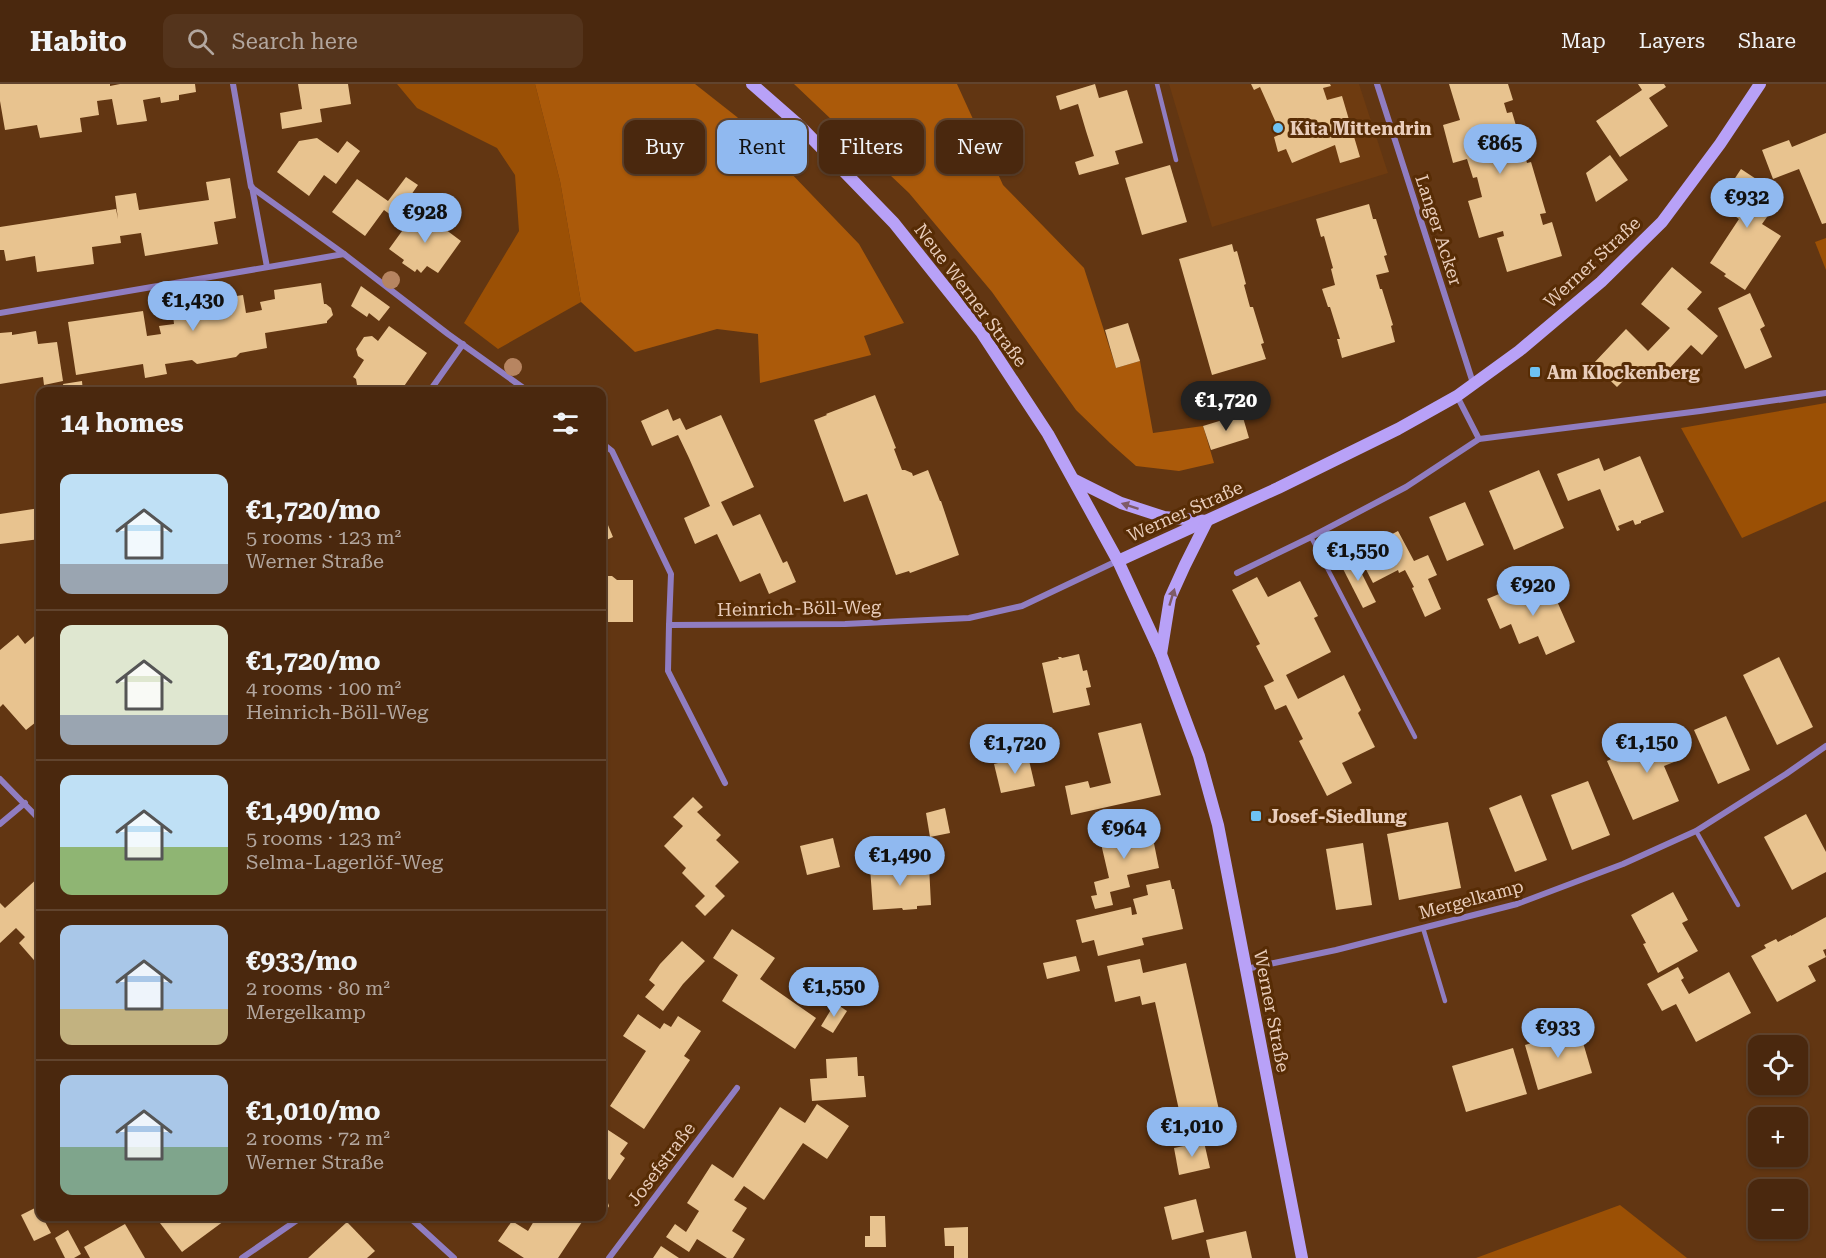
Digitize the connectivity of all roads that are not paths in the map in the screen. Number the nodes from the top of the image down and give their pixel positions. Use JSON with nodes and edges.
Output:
{"nodes":[{"id":1,"x":233,"y":84,"type":"edge"},
{"id":2,"x":752,"y":84,"type":"edge"},
{"id":3,"x":1157,"y":84,"type":"edge"},
{"id":4,"x":1377,"y":84,"type":"edge"},
{"id":5,"x":1760,"y":84,"type":"edge"},
{"id":6,"x":1176,"y":160,"type":"dead end"},
{"id":7,"x":251,"y":187,"type":"junction"},
{"id":8,"x":344,"y":254,"type":"junction"},
{"id":9,"x":267,"y":267,"type":"junction"},
{"id":10,"x":0,"y":313,"type":"edge"},
{"id":11,"x":463,"y":344,"type":"junction"},
{"id":12,"x":1473,"y":385,"type":"junction"},
{"id":13,"x":433,"y":387,"type":"edge"},
{"id":14,"x":523,"y":387,"type":"edge"},
{"id":15,"x":1826,"y":393,"type":"edge"},
{"id":16,"x":1456,"y":396,"type":"junction"},
{"id":17,"x":1479,"y":439,"type":"junction"},
{"id":18,"x":606,"y":446,"type":"edge"},
{"id":19,"x":1075,"y":480,"type":"junction"},
{"id":20,"x":1208,"y":521,"type":"junction"},
{"id":21,"x":1311,"y":537,"type":"junction"},
{"id":22,"x":1118,"y":561,"type":"junction"},
{"id":23,"x":1237,"y":573,"type":"dead end"},
{"id":24,"x":669,"y":625,"type":"junction"},
{"id":25,"x":1161,"y":654,"type":"junction"},
{"id":26,"x":1415,"y":737,"type":"dead end"},
{"id":27,"x":1826,"y":746,"type":"edge"},
{"id":28,"x":0,"y":779,"type":"edge"},
{"id":29,"x":725,"y":783,"type":"dead end"},
{"id":30,"x":25,"y":803,"type":"junction"},
{"id":31,"x":36,"y":815,"type":"edge"},
{"id":32,"x":0,"y":824,"type":"edge"},
{"id":33,"x":1696,"y":831,"type":"junction"},
{"id":34,"x":1738,"y":905,"type":"dead end"},
{"id":35,"x":1424,"y":928,"type":"junction"},
{"id":36,"x":1246,"y":969,"type":"junction"},
{"id":37,"x":1445,"y":1002,"type":"dead end"},
{"id":38,"x":737,"y":1088,"type":"dead end"},
{"id":39,"x":296,"y":1221,"type":"edge"},
{"id":40,"x":413,"y":1221,"type":"edge"},
{"id":41,"x":242,"y":1258,"type":"edge"},
{"id":42,"x":454,"y":1258,"type":"edge"},
{"id":43,"x":609,"y":1258,"type":"edge"},
{"id":44,"x":1302,"y":1258,"type":"edge"}],
"edges":[{"from":1,"to":7,"type":"street"},
{"from":2,"to":19,"type":"main road","name":"Neue Werner Straße"},
{"from":3,"to":6,"type":"lane"},
{"from":4,"to":12,"type":"street","name":"Langer Acker"},
{"from":5,"to":12,"type":"main road","name":"Werner Straße"},
{"from":7,"to":8,"type":"street"},
{"from":7,"to":9,"type":"street"},
{"from":8,"to":9,"type":"street"},
{"from":8,"to":11,"type":"street"},
{"from":9,"to":10,"type":"street"},
{"from":11,"to":13,"type":"street"},
{"from":11,"to":14,"type":"street"},
{"from":12,"to":16,"type":"main road","name":"Werner Straße"},
{"from":15,"to":17,"type":"street"},
{"from":16,"to":17,"type":"street"},
{"from":16,"to":20,"type":"main road","name":"Werner Straße"},
{"from":17,"to":21,"type":"street"},
{"from":18,"to":24,"type":"street"},
{"from":20,"to":19,"type":"main road","one_way":true},
{"from":19,"to":22,"type":"main road","name":"Neue Werner Straße"},
{"from":20,"to":22,"type":"main road","name":"Werner Straße"},
{"from":25,"to":20,"type":"main road","one_way":true},
{"from":21,"to":23,"type":"street"},
{"from":21,"to":26,"type":"lane"},
{"from":22,"to":24,"type":"street","name":"Heinrich-Böll-Weg"},
{"from":22,"to":25,"type":"main road","name":"Werner Straße"},
{"from":24,"to":29,"type":"street"},
{"from":25,"to":36,"type":"main road","name":"Werner Straße"},
{"from":27,"to":33,"type":"street","name":"Mergelkamp"},
{"from":28,"to":30,"type":"street"},
{"from":30,"to":31,"type":"street"},
{"from":30,"to":32,"type":"street"},
{"from":33,"to":34,"type":"lane"},
{"from":33,"to":35,"type":"street","name":"Mergelkamp"},
{"from":35,"to":36,"type":"street","name":"Mergelkamp"},
{"from":35,"to":37,"type":"lane"},
{"from":36,"to":44,"type":"main road","name":"Werner Straße"},
{"from":38,"to":43,"type":"street","name":"Josefstraße"},
{"from":39,"to":41,"type":"street"},
{"from":40,"to":42,"type":"street"}]}
